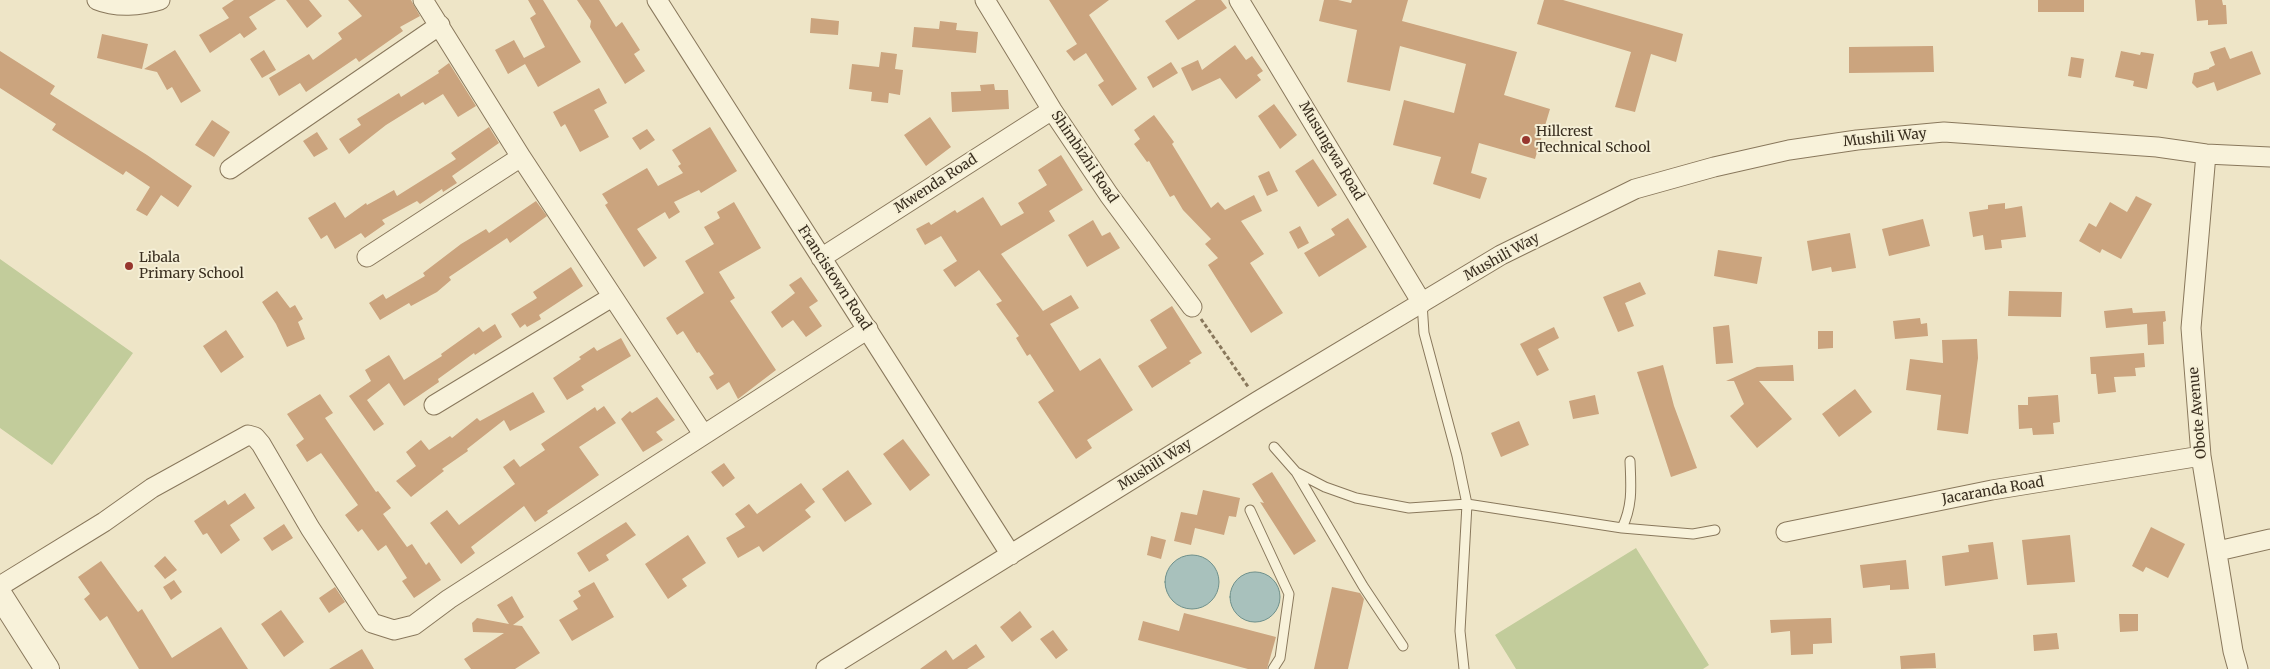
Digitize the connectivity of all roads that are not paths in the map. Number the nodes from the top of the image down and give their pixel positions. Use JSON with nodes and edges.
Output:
{"nodes":[{"id":1,"x":97,"y":0,"type":"edge"},
{"id":2,"x":160,"y":0,"type":"edge"},
{"id":3,"x":423,"y":0,"type":"edge"},
{"id":4,"x":985,"y":0,"type":"edge"},
{"id":5,"x":1239,"y":0,"type":"edge"},
{"id":6,"x":661,"y":1,"type":"edge"},
{"id":7,"x":440,"y":25,"type":"junction"},
{"id":8,"x":1052,"y":110,"type":"junction"},
{"id":9,"x":2206,"y":154,"type":"junction"},
{"id":10,"x":521,"y":157,"type":"junction"},
{"id":11,"x":2270,"y":157,"type":"edge"},
{"id":12,"x":230,"y":169,"type":"dead end"},
{"id":13,"x":367,"y":257,"type":"dead end"},
{"id":14,"x":820,"y":258,"type":"junction"},
{"id":15,"x":612,"y":297,"type":"junction"},
{"id":16,"x":1422,"y":303,"type":"junction"},
{"id":17,"x":1192,"y":307,"type":"road end"},
{"id":18,"x":868,"y":330,"type":"junction"},
{"id":19,"x":434,"y":405,"type":"dead end"},
{"id":20,"x":703,"y":434,"type":"junction"},
{"id":21,"x":1274,"y":447,"type":"dead end"},
{"id":22,"x":2201,"y":456,"type":"junction"},
{"id":23,"x":1630,"y":461,"type":"dead end"},
{"id":24,"x":1296,"y":472,"type":"junction"},
{"id":25,"x":1466,"y":504,"type":"junction"},
{"id":26,"x":1250,"y":510,"type":"dead end"},
{"id":27,"x":1622,"y":528,"type":"junction"},
{"id":28,"x":1715,"y":530,"type":"dead end"},
{"id":29,"x":1786,"y":532,"type":"dead end"},
{"id":30,"x":2270,"y":539,"type":"edge"},
{"id":31,"x":2218,"y":551,"type":"junction"},
{"id":32,"x":1010,"y":555,"type":"junction"},
{"id":33,"x":0,"y":586,"type":"edge"},
{"id":34,"x":0,"y":595,"type":"edge"},
{"id":35,"x":1403,"y":646,"type":"dead end"},
{"id":36,"x":47,"y":669,"type":"edge"},
{"id":37,"x":826,"y":669,"type":"edge"},
{"id":38,"x":1273,"y":669,"type":"edge"},
{"id":39,"x":1464,"y":669,"type":"edge"},
{"id":40,"x":2238,"y":669,"type":"edge"}],
"edges":[{"from":1,"to":2,"type":"street"},
{"from":3,"to":7,"type":"street"},
{"from":4,"to":8,"type":"street","name":"Shimbizhi Road"},
{"from":5,"to":16,"type":"street","name":"Musungwa Road"},
{"from":6,"to":14,"type":"street","name":"Francistown Road"},
{"from":7,"to":10,"type":"street"},
{"from":7,"to":12,"type":"street"},
{"from":8,"to":14,"type":"street","name":"Mwenda Road"},
{"from":8,"to":17,"type":"street","name":"Shimbizhi Road"},
{"from":9,"to":11,"type":"street","name":"Mushili Way"},
{"from":9,"to":16,"type":"street","name":"Mushili Way"},
{"from":9,"to":22,"type":"street","name":"Obote Avenue"},
{"from":10,"to":13,"type":"street"},
{"from":10,"to":15,"type":"street"},
{"from":14,"to":18,"type":"street","name":"Francistown Road"},
{"from":15,"to":19,"type":"street"},
{"from":15,"to":20,"type":"street"},
{"from":16,"to":25,"type":"lane"},
{"from":16,"to":32,"type":"street","name":"Mushili Way"},
{"from":18,"to":20,"type":"street"},
{"from":18,"to":32,"type":"street","name":"Francistown Road"},
{"from":20,"to":33,"type":"street"},
{"from":21,"to":24,"type":"lane"},
{"from":22,"to":29,"type":"street","name":"Jacaranda Road"},
{"from":22,"to":31,"type":"street","name":"Obote Avenue"},
{"from":23,"to":27,"type":"lane"},
{"from":24,"to":25,"type":"lane"},
{"from":24,"to":35,"type":"lane"},
{"from":25,"to":27,"type":"lane"},
{"from":25,"to":39,"type":"lane"},
{"from":26,"to":38,"type":"lane"},
{"from":27,"to":28,"type":"lane"},
{"from":30,"to":31,"type":"street"},
{"from":31,"to":40,"type":"street","name":"Obote Avenue"},
{"from":32,"to":37,"type":"street","name":"Mushili Way"},
{"from":34,"to":36,"type":"street"}]}
